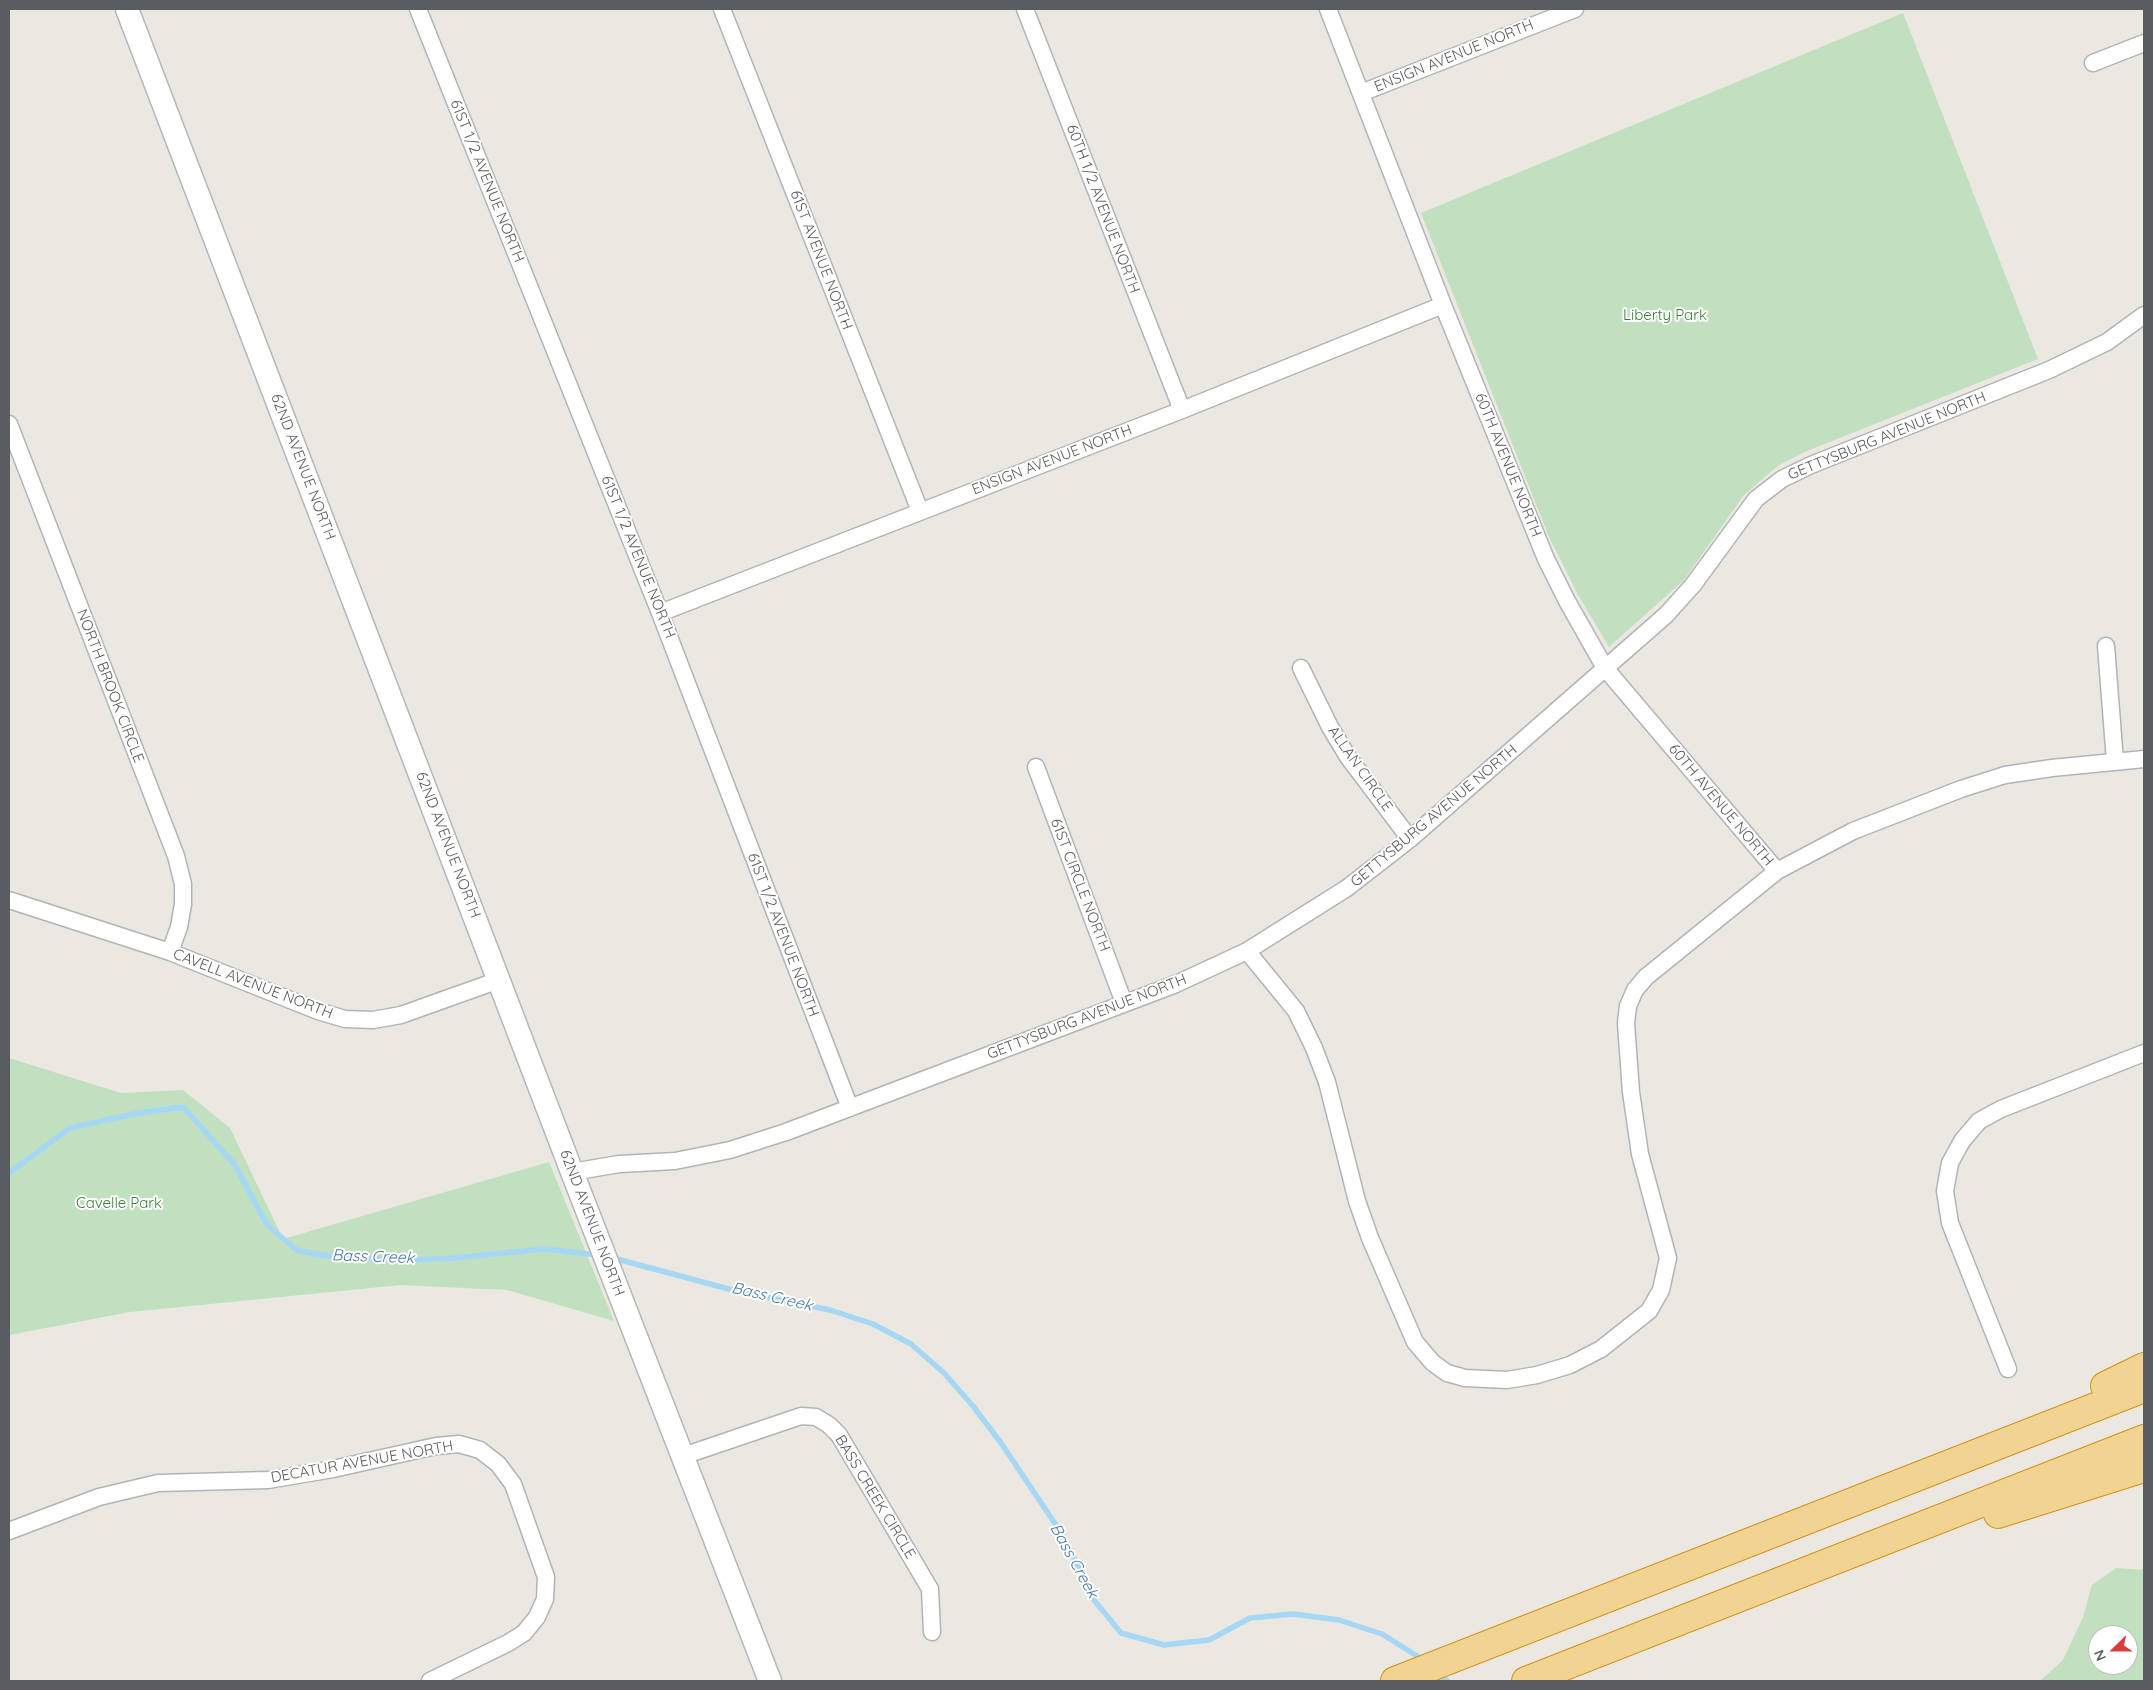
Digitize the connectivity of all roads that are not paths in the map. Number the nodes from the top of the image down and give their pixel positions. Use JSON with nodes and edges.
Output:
{"nodes":[{"id":1,"x":127,"y":9,"type":"edge"},
{"id":2,"x":418,"y":9,"type":"edge"},
{"id":3,"x":722,"y":9,"type":"edge"},
{"id":4,"x":1025,"y":9,"type":"edge"},
{"id":5,"x":1328,"y":9,"type":"edge"},
{"id":6,"x":1575,"y":9,"type":"edge"},
{"id":7,"x":2144,"y":42,"type":"edge"},
{"id":8,"x":2093,"y":63,"type":"dead end"},
{"id":9,"x":1361,"y":93,"type":"junction"},
{"id":10,"x":1443,"y":305,"type":"junction"},
{"id":11,"x":2144,"y":316,"type":"edge"},
{"id":12,"x":1182,"y":410,"type":"junction"},
{"id":13,"x":9,"y":424,"type":"edge"},
{"id":14,"x":920,"y":511,"type":"junction"},
{"id":15,"x":660,"y":613,"type":"junction"},
{"id":16,"x":2106,"y":646,"type":"dead end"},
{"id":17,"x":1301,"y":668,"type":"dead end"},
{"id":18,"x":1605,"y":668,"type":"junction"},
{"id":19,"x":2144,"y":759,"type":"edge"},
{"id":20,"x":2115,"y":761,"type":"junction"},
{"id":21,"x":1036,"y":767,"type":"dead end"},
{"id":22,"x":1410,"y":839,"type":"junction"},
{"id":23,"x":1777,"y":871,"type":"junction"},
{"id":24,"x":9,"y":900,"type":"edge"},
{"id":25,"x":1247,"y":951,"type":"junction"},
{"id":26,"x":170,"y":952,"type":"junction"},
{"id":27,"x":499,"y":980,"type":"junction"},
{"id":28,"x":1124,"y":1003,"type":"junction"},
{"id":29,"x":2144,"y":1053,"type":"edge"},
{"id":30,"x":850,"y":1108,"type":"junction"},
{"id":31,"x":572,"y":1172,"type":"junction"},
{"id":32,"x":2144,"y":1367,"type":"edge"},
{"id":33,"x":2008,"y":1369,"type":"dead end"},
{"id":34,"x":2144,"y":1388,"type":"edge"},
{"id":35,"x":2144,"y":1438,"type":"edge"},
{"id":36,"x":683,"y":1456,"type":"junction"},
{"id":37,"x":1964,"y":1458,"type":"junction"},
{"id":38,"x":2144,"y":1468,"type":"edge"},
{"id":39,"x":9,"y":1531,"type":"edge"},
{"id":40,"x":1876,"y":1545,"type":"junction"},
{"id":41,"x":932,"y":1632,"type":"dead end"},
{"id":42,"x":430,"y":1681,"type":"edge"},
{"id":43,"x":770,"y":1681,"type":"edge"},
{"id":44,"x":1396,"y":1681,"type":"edge"},
{"id":45,"x":1526,"y":1681,"type":"edge"}],
"edges":[{"from":1,"to":27,"type":"street","name":"62ND AVENUE NORTH"},
{"from":2,"to":15,"type":"street","name":"61ST 1/2 AVENUE NORTH"},
{"from":3,"to":14,"type":"street","name":"61ST AVENUE NORTH"},
{"from":4,"to":12,"type":"street","name":"60TH 1/2 AVENUE NORTH"},
{"from":5,"to":9,"type":"street","name":"60TH AVENUE NORTH"},
{"from":6,"to":9,"type":"street","name":"ENSIGN AVENUE NORTH"},
{"from":7,"to":8,"type":"street"},
{"from":9,"to":10,"type":"street","name":"60TH AVENUE NORTH"},
{"from":10,"to":12,"type":"street","name":"ENSIGN AVENUE NORTH"},
{"from":10,"to":18,"type":"street","name":"60TH AVENUE NORTH"},
{"from":11,"to":18,"type":"street","name":"GETTYSBURG AVENUE NORTH"},
{"from":12,"to":14,"type":"street","name":"ENSIGN AVENUE NORTH"},
{"from":13,"to":26,"type":"street","name":"NORTH BROOK CIRCLE"},
{"from":14,"to":15,"type":"street","name":"ENSIGN AVENUE NORTH"},
{"from":15,"to":30,"type":"street","name":"61ST 1/2 AVENUE NORTH"},
{"from":16,"to":20,"type":"street"},
{"from":17,"to":22,"type":"street","name":"ALLAN CIRCLE"},
{"from":18,"to":22,"type":"street","name":"GETTYSBURG AVENUE NORTH"},
{"from":18,"to":23,"type":"street","name":"60TH AVENUE NORTH"},
{"from":19,"to":20,"type":"street"},
{"from":20,"to":23,"type":"street"},
{"from":21,"to":28,"type":"street","name":"61ST CIRCLE NORTH"},
{"from":22,"to":25,"type":"street","name":"GETTYSBURG AVENUE NORTH"},
{"from":23,"to":25,"type":"street"},
{"from":24,"to":26,"type":"street","name":"CAVELL AVENUE NORTH"},
{"from":25,"to":28,"type":"street","name":"GETTYSBURG AVENUE NORTH"},
{"from":26,"to":27,"type":"street","name":"CAVELL AVENUE NORTH"},
{"from":27,"to":31,"type":"street","name":"62ND AVENUE NORTH"},
{"from":28,"to":30,"type":"street","name":"GETTYSBURG AVENUE NORTH"},
{"from":29,"to":33,"type":"street"},
{"from":30,"to":31,"type":"street","name":"GETTYSBURG AVENUE NORTH"},
{"from":31,"to":36,"type":"street","name":"62ND AVENUE NORTH"},
{"from":32,"to":37,"type":"highway"},
{"from":34,"to":37,"type":"highway"},
{"from":35,"to":40,"type":"highway"},
{"from":36,"to":41,"type":"street","name":"BASS CREEK CIRCLE"},
{"from":36,"to":43,"type":"street","name":"62ND AVENUE NORTH"},
{"from":37,"to":44,"type":"highway"},
{"from":38,"to":40,"type":"highway"},
{"from":39,"to":42,"type":"street","name":"DECATUR AVENUE NORTH"},
{"from":40,"to":45,"type":"highway"}]}
